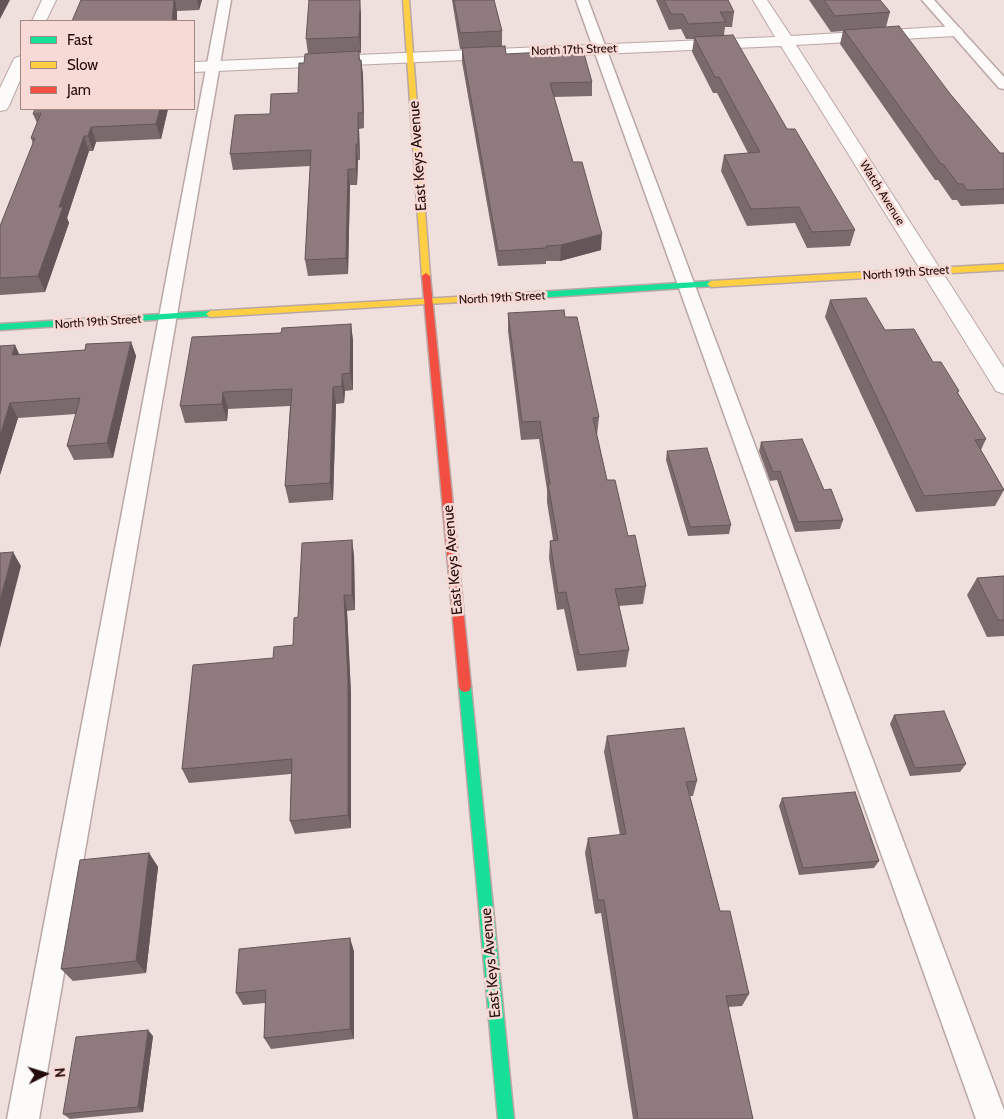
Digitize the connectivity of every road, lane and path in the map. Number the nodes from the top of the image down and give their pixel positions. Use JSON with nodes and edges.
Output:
{"nodes":[{"id":1,"x":49,"y":0,"type":"edge"},
{"id":2,"x":225,"y":0,"type":"edge"},
{"id":3,"x":406,"y":0,"type":"edge"},
{"id":4,"x":582,"y":0,"type":"edge"},
{"id":5,"x":760,"y":0,"type":"edge"},
{"id":6,"x":928,"y":0,"type":"edge"},
{"id":7,"x":39,"y":20,"type":"edge"},
{"id":8,"x":955,"y":31,"type":"junction"},
{"id":9,"x":786,"y":41,"type":"junction"},
{"id":10,"x":600,"y":49,"type":"junction"},
{"id":11,"x":412,"y":57,"type":"junction"},
{"id":12,"x":20,"y":63,"type":"edge"},
{"id":13,"x":203,"y":66,"type":"edge"},
{"id":14,"x":12,"y":76,"type":"edge"},
{"id":15,"x":1004,"y":85,"type":"edge"},
{"id":16,"x":0,"y":106,"type":"edge"},
{"id":17,"x":1004,"y":267,"type":"edge"},
{"id":18,"x":932,"y":271,"type":"junction"},
{"id":19,"x":686,"y":288,"type":"junction"},
{"id":20,"x":428,"y":302,"type":"junction"},
{"id":21,"x":169,"y":317,"type":"junction"},
{"id":22,"x":0,"y":327,"type":"edge"},
{"id":23,"x":1004,"y":386,"type":"edge"},
{"id":24,"x":23,"y":1119,"type":"edge"},
{"id":25,"x":506,"y":1119,"type":"edge"},
{"id":26,"x":992,"y":1119,"type":"edge"}],
"edges":[{"from":1,"to":7,"type":"street"},
{"from":2,"to":13,"type":"lane"},
{"from":3,"to":11,"type":"street","name":"East Keys Avenue"},
{"from":4,"to":10,"type":"lane"},
{"from":5,"to":9,"type":"street","name":"Watch Avenue"},
{"from":6,"to":8,"type":"lane"},
{"from":8,"to":9,"type":"street","name":"North 17th Street"},
{"from":8,"to":15,"type":"lane"},
{"from":9,"to":10,"type":"street","name":"North 17th Street"},
{"from":9,"to":18,"type":"street","name":"Watch Avenue"},
{"from":10,"to":11,"type":"street","name":"North 17th Street"},
{"from":10,"to":19,"type":"lane"},
{"from":11,"to":13,"type":"street","name":"North 17th Street"},
{"from":11,"to":20,"type":"street","name":"East Keys Avenue"},
{"from":12,"to":14,"type":"street"},
{"from":13,"to":21,"type":"lane"},
{"from":14,"to":16,"type":"street"},
{"from":17,"to":18,"type":"street","name":"North 19th Street"},
{"from":18,"to":19,"type":"street","name":"North 19th Street"},
{"from":18,"to":23,"type":"street","name":"Watch Avenue"},
{"from":19,"to":20,"type":"street","name":"North 19th Street"},
{"from":19,"to":26,"type":"lane"},
{"from":20,"to":21,"type":"street","name":"North 19th Street"},
{"from":20,"to":25,"type":"street","name":"East Keys Avenue"},
{"from":21,"to":22,"type":"street","name":"North 19th Street"},
{"from":21,"to":24,"type":"lane"}]}
